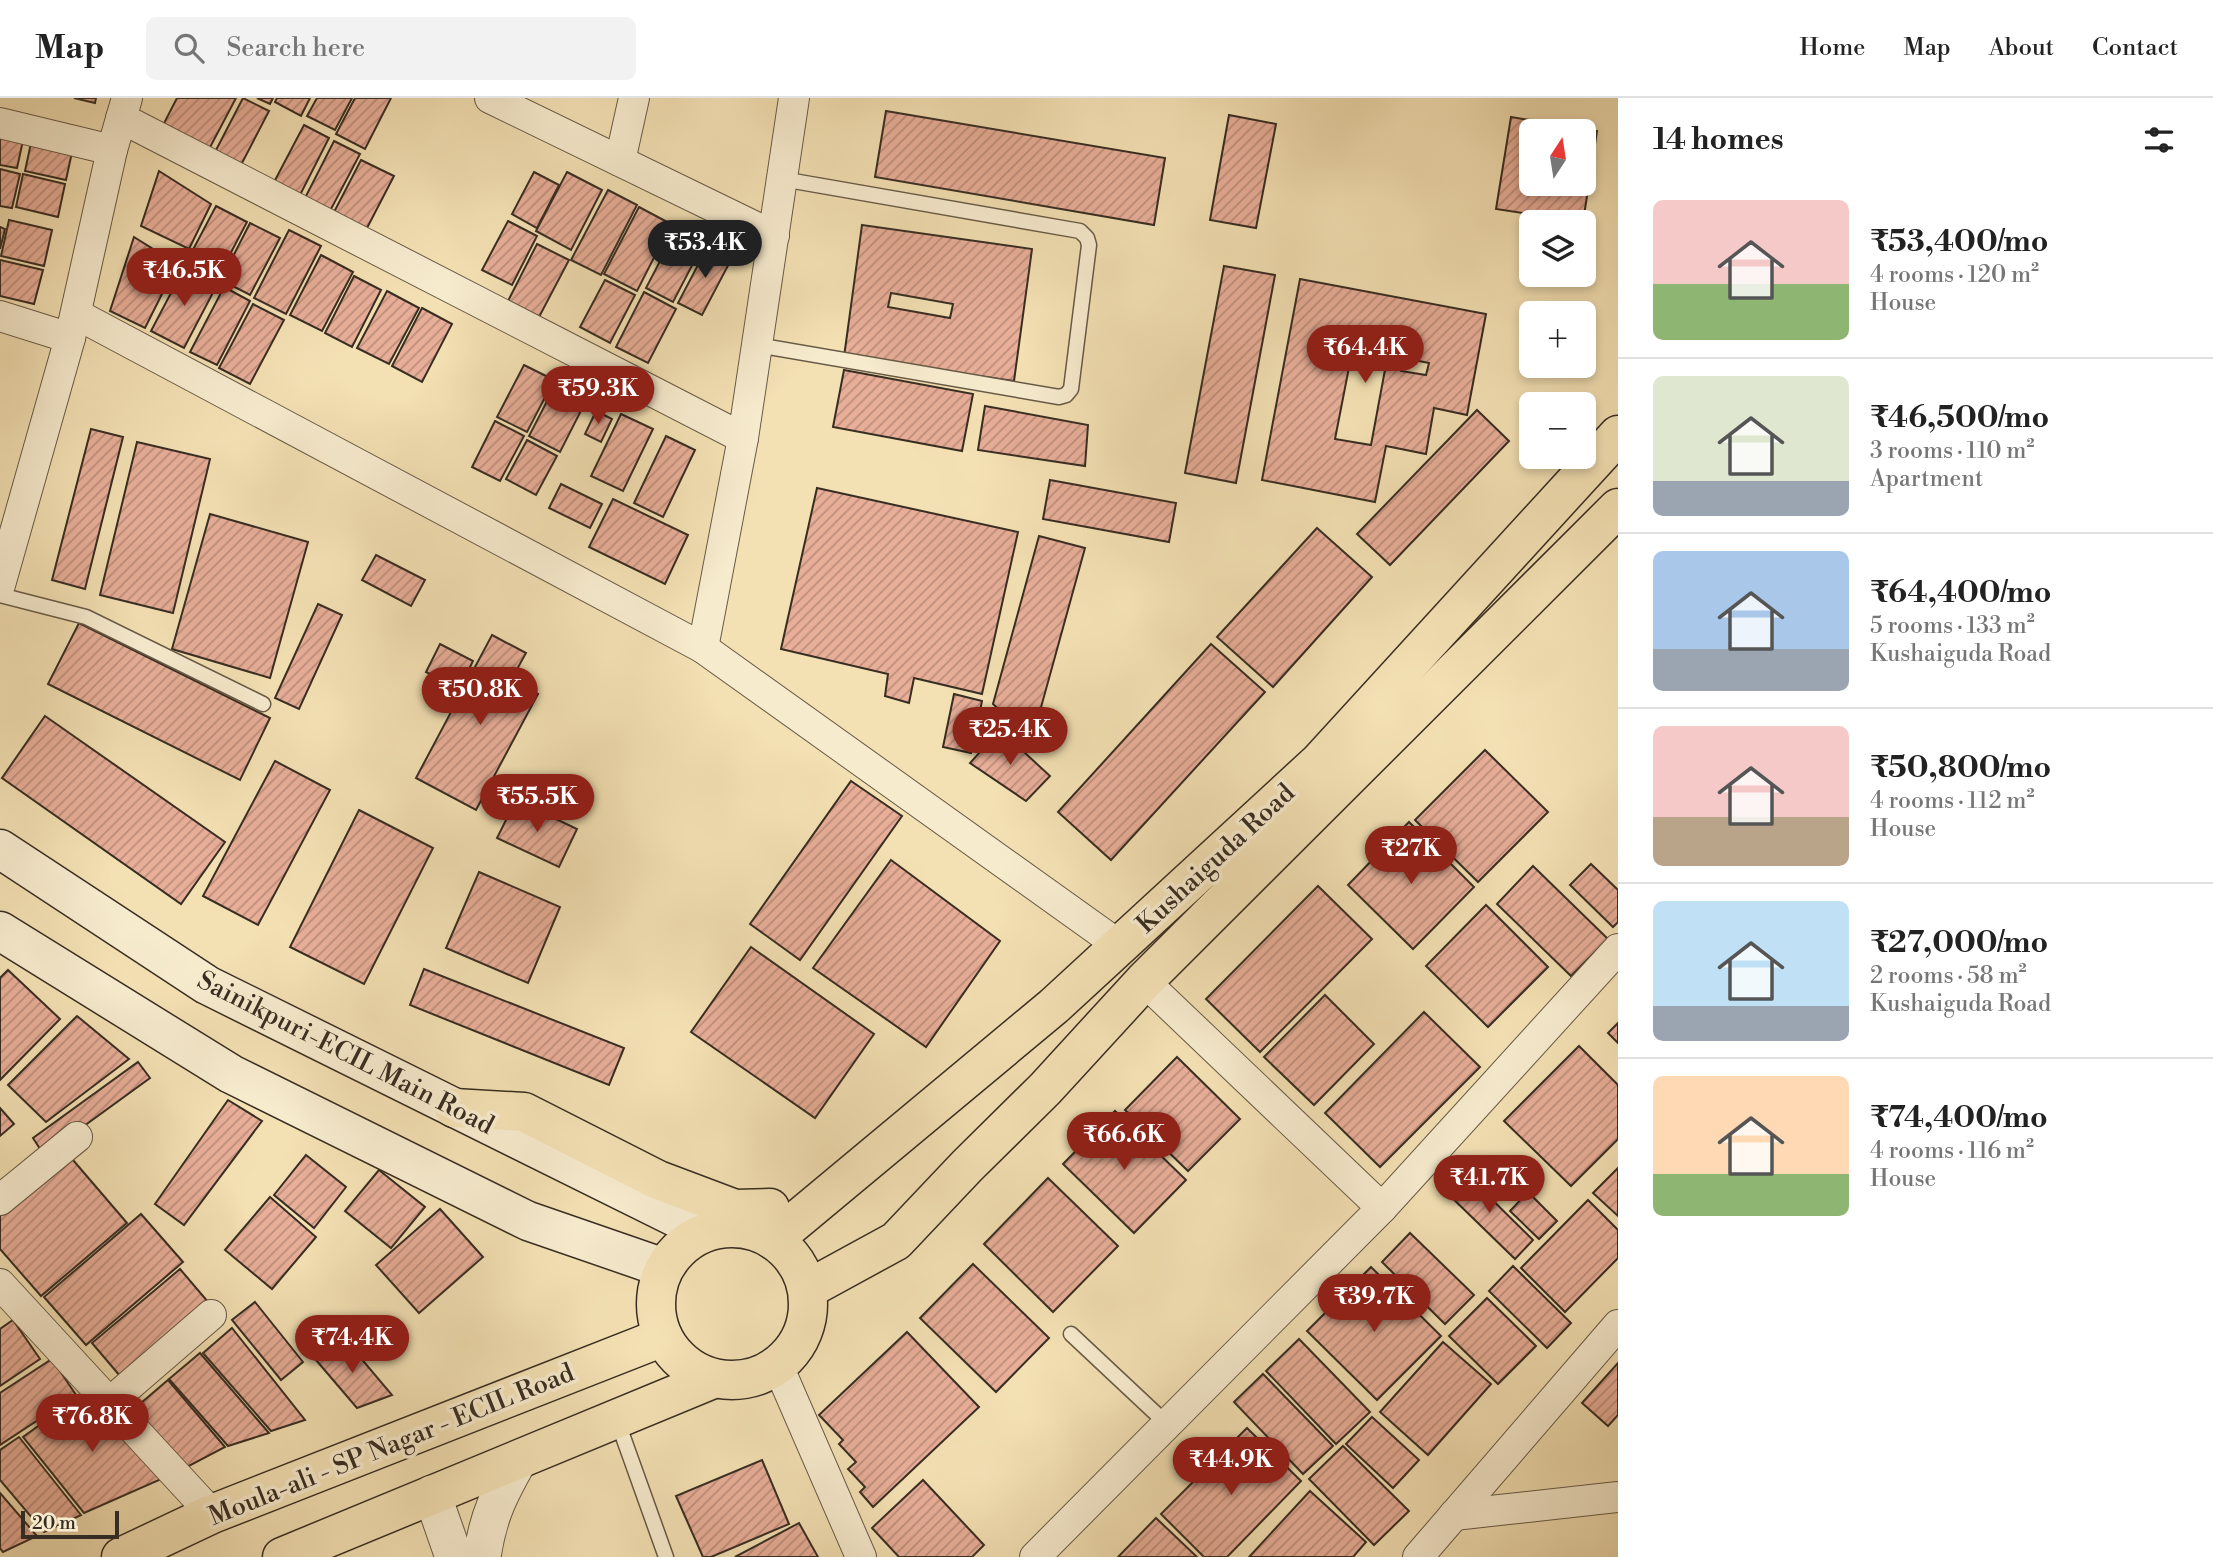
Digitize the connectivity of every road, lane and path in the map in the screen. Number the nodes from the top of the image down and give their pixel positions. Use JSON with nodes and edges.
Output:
{"nodes":[{"id":1,"x":492,"y":98,"type":"edge"},
{"id":2,"x":634,"y":98,"type":"edge"},
{"id":3,"x":794,"y":98,"type":"edge"},
{"id":4,"x":124,"y":108,"type":"edge"},
{"id":5,"x":0,"y":123,"type":"edge"},
{"id":6,"x":112,"y":150,"type":"junction"},
{"id":7,"x":620,"y":161,"type":"junction"},
{"id":8,"x":782,"y":179,"type":"junction"},
{"id":9,"x":774,"y":236,"type":"junction"},
{"id":10,"x":0,"y":316,"type":"edge"},
{"id":11,"x":73,"y":326,"type":"junction"},
{"id":12,"x":757,"y":345,"type":"junction"},
{"id":13,"x":1618,"y":435,"type":"edge"},
{"id":14,"x":743,"y":438,"type":"junction"},
{"id":15,"x":1618,"y":508,"type":"edge"},
{"id":16,"x":0,"y":585,"type":"edge"},
{"id":17,"x":0,"y":595,"type":"edge"},
{"id":18,"x":704,"y":648,"type":"junction"},
{"id":19,"x":263,"y":704,"type":"dead end"},
{"id":20,"x":0,"y":849,"type":"edge"},
{"id":21,"x":0,"y":931,"type":"edge"},
{"id":22,"x":1120,"y":946,"type":"junction"},
{"id":23,"x":1618,"y":949,"type":"edge"},
{"id":24,"x":1144,"y":981,"type":"junction"},
{"id":25,"x":454,"y":1108,"type":"junction"},
{"id":26,"x":77,"y":1137,"type":"dead end"},
{"id":27,"x":833,"y":1190,"type":"junction"},
{"id":28,"x":0,"y":1200,"type":"edge"},
{"id":29,"x":1382,"y":1208,"type":"junction"},
{"id":30,"x":705,"y":1233,"type":"junction"},
{"id":31,"x":773,"y":1240,"type":"junction"},
{"id":32,"x":664,"y":1268,"type":"junction"},
{"id":33,"x":0,"y":1284,"type":"edge"},
{"id":34,"x":807,"y":1289,"type":"junction"},
{"id":35,"x":211,"y":1315,"type":"dead end"},
{"id":36,"x":1618,"y":1325,"type":"edge"},
{"id":37,"x":1071,"y":1334,"type":"dead end"},
{"id":38,"x":663,"y":1338,"type":"junction"},
{"id":39,"x":778,"y":1366,"type":"junction"},
{"id":40,"x":713,"y":1379,"type":"junction"},
{"id":41,"x":109,"y":1403,"type":"junction"},
{"id":42,"x":617,"y":1419,"type":"junction"},
{"id":43,"x":1167,"y":1424,"type":"junction"},
{"id":44,"x":519,"y":1459,"type":"junction"},
{"id":45,"x":432,"y":1494,"type":"junction"},
{"id":46,"x":1618,"y":1497,"type":"edge"},
{"id":47,"x":212,"y":1514,"type":"junction"},
{"id":48,"x":1454,"y":1515,"type":"junction"},
{"id":49,"x":297,"y":1554,"type":"edge"},
{"id":50,"x":121,"y":1557,"type":"edge"},
{"id":51,"x":454,"y":1557,"type":"edge"},
{"id":52,"x":482,"y":1557,"type":"edge"},
{"id":53,"x":666,"y":1557,"type":"edge"},
{"id":54,"x":861,"y":1557,"type":"edge"},
{"id":55,"x":1035,"y":1557,"type":"edge"},
{"id":56,"x":1418,"y":1557,"type":"edge"}],
"edges":[{"from":1,"to":7,"type":"street"},
{"from":2,"to":7,"type":"street"},
{"from":3,"to":8,"type":"street"},
{"from":4,"to":6,"type":"street"},
{"from":4,"to":14,"type":"street"},
{"from":5,"to":6,"type":"street"},
{"from":6,"to":11,"type":"street"},
{"from":7,"to":9,"type":"street"},
{"from":8,"to":9,"type":"street"},
{"from":8,"to":12,"type":"lane"},
{"from":9,"to":12,"type":"street"},
{"from":10,"to":11,"type":"street"},
{"from":11,"to":16,"type":"street"},
{"from":11,"to":18,"type":"street"},
{"from":12,"to":14,"type":"street"},
{"from":13,"to":22,"type":"main road","name":"Kushaiguda Road"},
{"from":14,"to":18,"type":"street"},
{"from":15,"to":24,"type":"main road","name":"Kushaiguda Road"},
{"from":17,"to":19,"type":"lane"},
{"from":18,"to":22,"type":"street"},
{"from":20,"to":25,"type":"main road","name":"Sainikpuri-ECIL Main Road"},
{"from":21,"to":32,"type":"main road"},
{"from":22,"to":27,"type":"main road","name":"Kushaiguda Road"},
{"from":23,"to":29,"type":"street"},
{"from":24,"to":29,"type":"street"},
{"from":24,"to":34,"type":"main road","name":"Kushaiguda Road"},
{"from":25,"to":27,"type":"main road"},
{"from":25,"to":30,"type":"main road","name":"Sainikpuri-ECIL Main Road"},
{"from":26,"to":28,"type":"street"},
{"from":27,"to":31,"type":"main road","name":"Kushaiguda Road"},
{"from":29,"to":43,"type":"street"},
{"from":30,"to":31,"type":"main road"},
{"from":30,"to":32,"type":"main road"},
{"from":31,"to":34,"type":"main road"},
{"from":32,"to":38,"type":"main road"},
{"from":33,"to":41,"type":"street"},
{"from":34,"to":39,"type":"main road"},
{"from":35,"to":41,"type":"street"},
{"from":36,"to":48,"type":"street"},
{"from":37,"to":43,"type":"lane"},
{"from":38,"to":40,"type":"main road"},
{"from":38,"to":47,"type":"main road","name":"Moula-ali - SP Nagar - ECIL Road"},
{"from":39,"to":40,"type":"main road"},
{"from":39,"to":54,"type":"street"},
{"from":40,"to":42,"type":"main road"},
{"from":41,"to":47,"type":"street"},
{"from":42,"to":44,"type":"main road"},
{"from":42,"to":53,"type":"lane"},
{"from":43,"to":55,"type":"street"},
{"from":44,"to":45,"type":"main road"},
{"from":44,"to":52,"type":"street"},
{"from":45,"to":49,"type":"main road"},
{"from":45,"to":51,"type":"street"},
{"from":46,"to":48,"type":"street"},
{"from":47,"to":50,"type":"main road","name":"Moula-ali - SP Nagar - ECIL Road"},
{"from":48,"to":56,"type":"street"}]}
